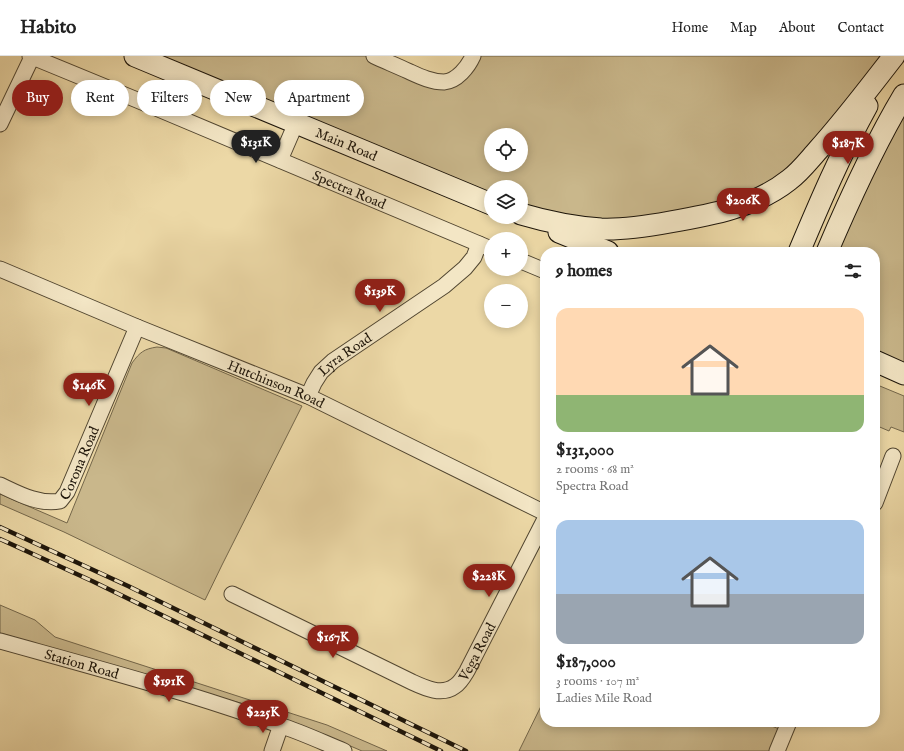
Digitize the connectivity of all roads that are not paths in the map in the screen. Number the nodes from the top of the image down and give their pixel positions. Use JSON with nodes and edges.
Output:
{"nodes":[{"id":1,"x":31,"y":56,"type":"edge"},
{"id":2,"x":135,"y":56,"type":"edge"},
{"id":3,"x":374,"y":56,"type":"edge"},
{"id":4,"x":473,"y":56,"type":"edge"},
{"id":5,"x":895,"y":56,"type":"edge"},
{"id":6,"x":904,"y":95,"type":"edge"},
{"id":7,"x":296,"y":123,"type":"junction"},
{"id":8,"x":0,"y":124,"type":"edge"},
{"id":9,"x":280,"y":160,"type":"junction"},
{"id":10,"x":484,"y":201,"type":"edge"},
{"id":11,"x":528,"y":217,"type":"edge"},
{"id":12,"x":528,"y":218,"type":"edge"},
{"id":13,"x":484,"y":246,"type":"edge"},
{"id":14,"x":484,"y":247,"type":"edge"},
{"id":15,"x":596,"y":247,"type":"edge"},
{"id":16,"x":801,"y":247,"type":"edge"},
{"id":17,"x":829,"y":247,"type":"edge"},
{"id":18,"x":528,"y":264,"type":"edge"},
{"id":19,"x":0,"y":269,"type":"edge"},
{"id":20,"x":540,"y":269,"type":"edge"},
{"id":21,"x":138,"y":327,"type":"junction"},
{"id":22,"x":880,"y":363,"type":"edge"},
{"id":23,"x":904,"y":374,"type":"edge"},
{"id":24,"x":308,"y":396,"type":"junction"},
{"id":25,"x":894,"y":456,"type":"dead end"},
{"id":26,"x":0,"y":486,"type":"edge"},
{"id":27,"x":880,"y":491,"type":"edge"},
{"id":28,"x":540,"y":511,"type":"edge"},
{"id":29,"x":540,"y":529,"type":"edge"},
{"id":30,"x":232,"y":594,"type":"dead end"},
{"id":31,"x":0,"y":641,"type":"edge"},
{"id":32,"x":281,"y":725,"type":"junction"},
{"id":33,"x":786,"y":727,"type":"edge"},
{"id":34,"x":272,"y":751,"type":"edge"},
{"id":35,"x":344,"y":751,"type":"edge"},
{"id":36,"x":777,"y":751,"type":"edge"}],
"edges":[{"from":1,"to":8,"type":"street"},
{"from":1,"to":9,"type":"street","name":"Spectra Road"},
{"from":2,"to":7,"type":"main road","name":"Main Road"},
{"from":3,"to":4,"type":"street"},
{"from":5,"to":11,"type":"main road"},
{"from":5,"to":16,"type":"main road"},
{"from":6,"to":17,"type":"main road"},
{"from":7,"to":9,"type":"street"},
{"from":7,"to":10,"type":"main road","name":"Main Road"},
{"from":9,"to":13,"type":"street","name":"Spectra Road"},
{"from":12,"to":15,"type":"main road"},
{"from":14,"to":24,"type":"street","name":"Lyra Road"},
{"from":18,"to":20,"type":"street"},
{"from":19,"to":21,"type":"street","name":"Hutchinson Road"},
{"from":21,"to":24,"type":"street","name":"Hutchinson Road"},
{"from":21,"to":26,"type":"street","name":"Corona Road"},
{"from":22,"to":23,"type":"main road"},
{"from":24,"to":28,"type":"street","name":"Hutchinson Road"},
{"from":25,"to":27,"type":"street"},
{"from":29,"to":30,"type":"street","name":"Vega Road"},
{"from":31,"to":32,"type":"street","name":"Station Road"},
{"from":32,"to":34,"type":"street"},
{"from":32,"to":35,"type":"street","name":"Station Road"},
{"from":33,"to":36,"type":"street"}]}
